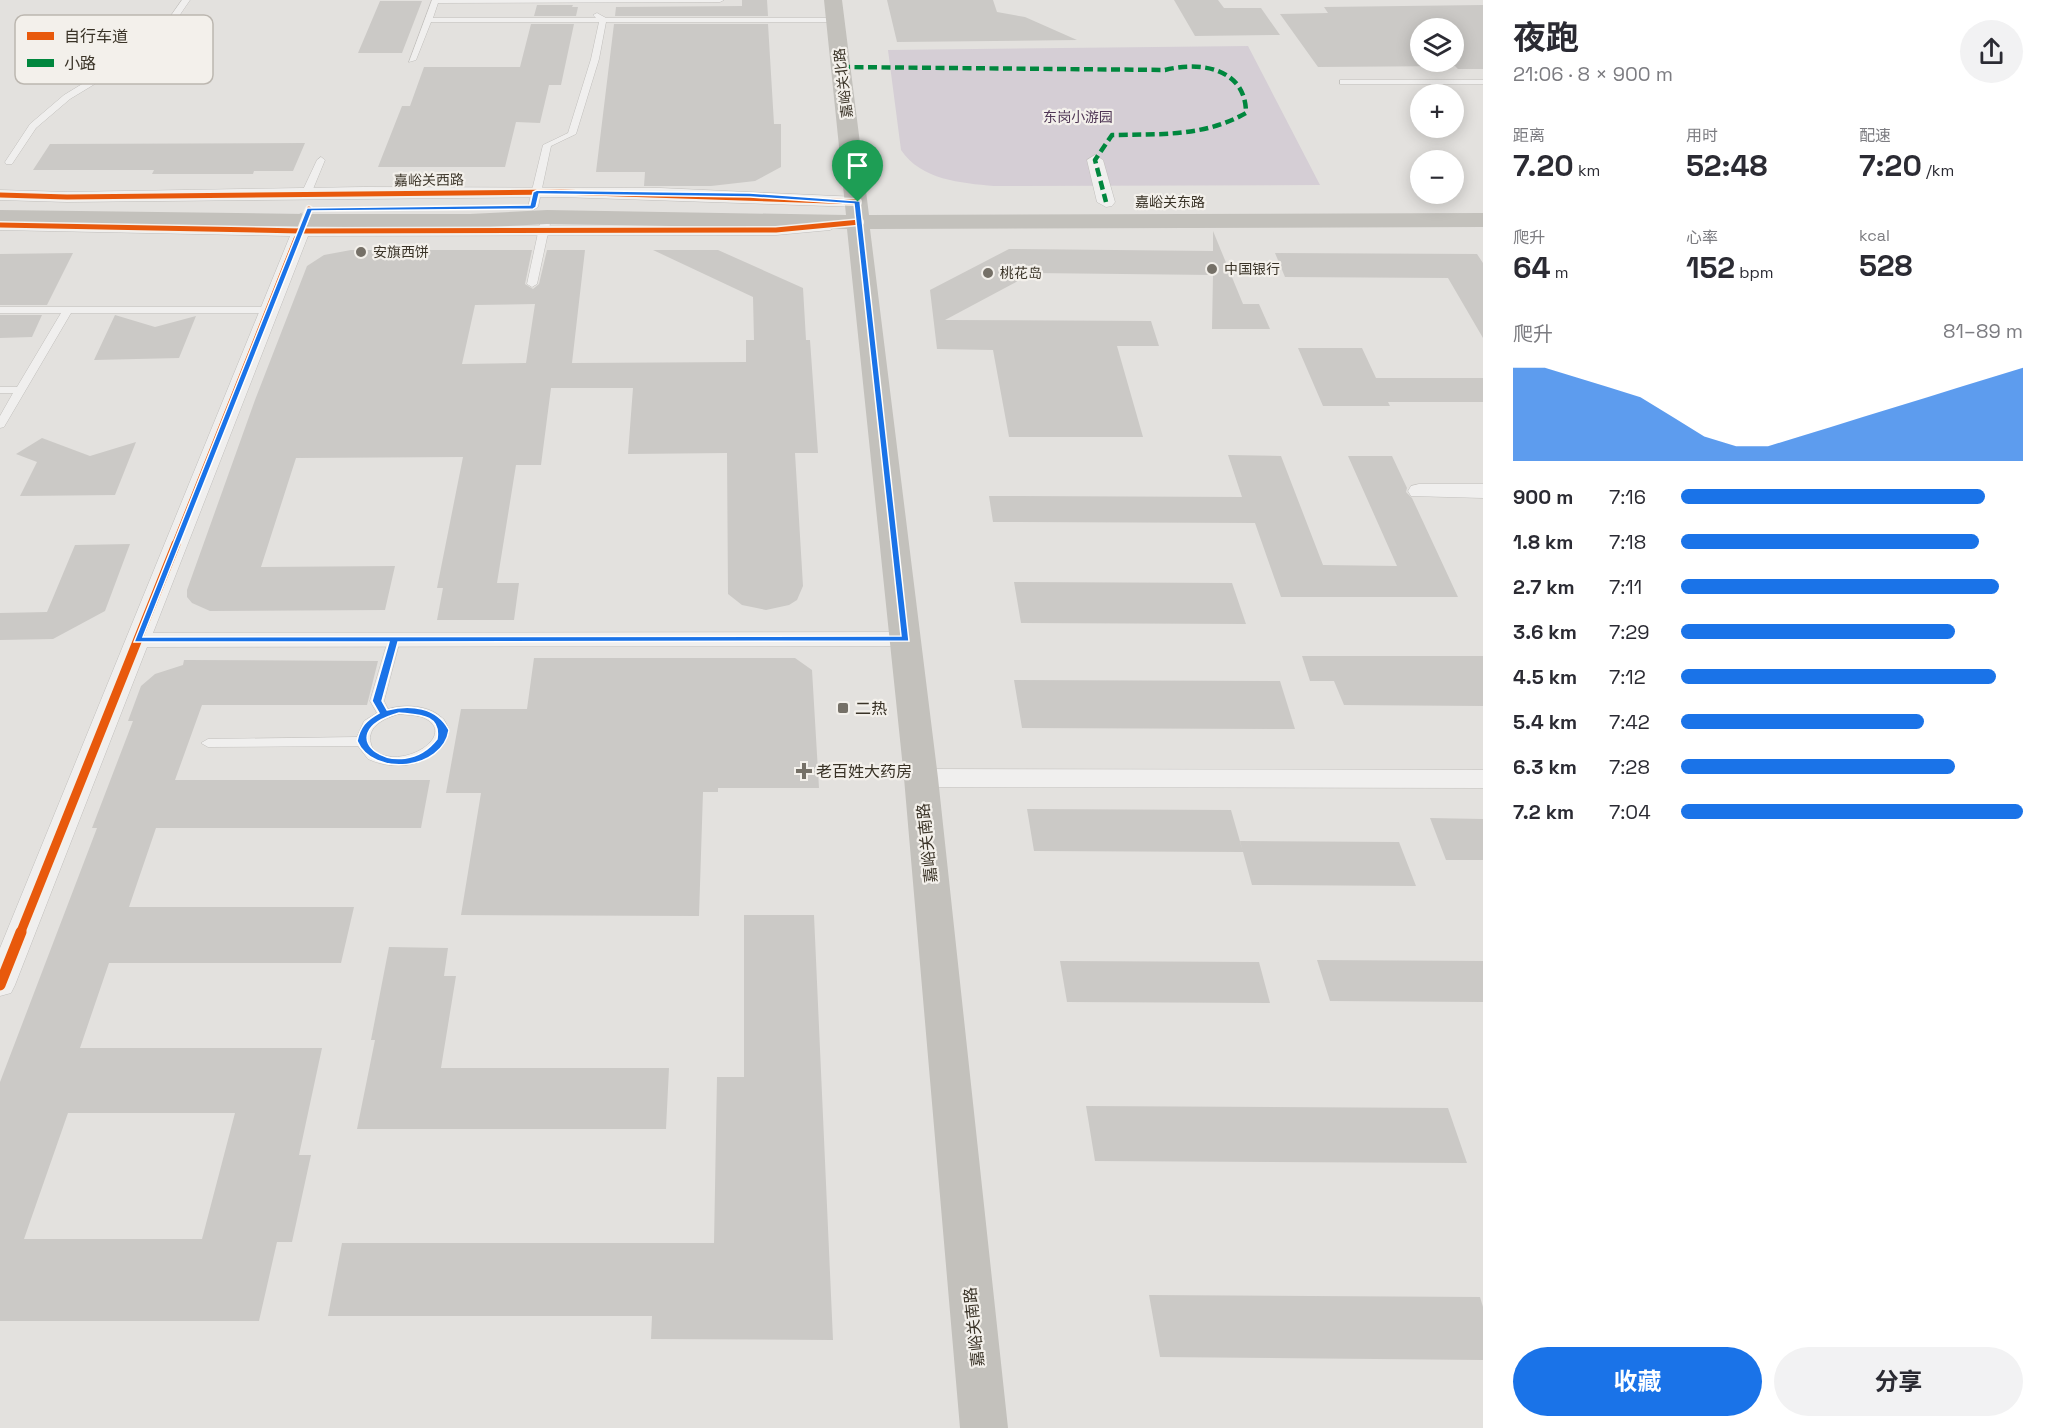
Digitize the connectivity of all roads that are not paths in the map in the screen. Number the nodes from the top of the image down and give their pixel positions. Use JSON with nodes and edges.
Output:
{"nodes":[{"id":1,"x":186,"y":0,"type":"edge"},
{"id":2,"x":601,"y":0,"type":"edge"},
{"id":3,"x":720,"y":0,"type":"edge"},
{"id":4,"x":835,"y":10,"type":"edge"},
{"id":5,"x":176,"y":15,"type":"edge"},
{"id":6,"x":428,"y":20,"type":"junction"},
{"id":7,"x":603,"y":20,"type":"junction"},
{"id":8,"x":412,"y":60,"type":"dead end"},
{"id":9,"x":1343,"y":82,"type":"dead end"},
{"id":10,"x":1483,"y":82,"type":"edge"},
{"id":11,"x":88,"y":84,"type":"edge"},
{"id":12,"x":321,"y":160,"type":"dead end"},
{"id":13,"x":1095,"y":160,"type":"dead end"},
{"id":14,"x":9,"y":162,"type":"dead end"},
{"id":15,"x":0,"y":195,"type":"edge"},
{"id":16,"x":1106,"y":202,"type":"junction"},
{"id":17,"x":1483,"y":202,"type":"edge"},
{"id":18,"x":0,"y":204,"type":"edge"},
{"id":19,"x":540,"y":211,"type":"junction"},
{"id":20,"x":859,"y":212,"type":"junction"},
{"id":21,"x":305,"y":214,"type":"junction"},
{"id":22,"x":0,"y":217,"type":"edge"},
{"id":23,"x":1483,"y":220,"type":"edge"},
{"id":24,"x":0,"y":225,"type":"edge"},
{"id":25,"x":532,"y":284,"type":"dead end"},
{"id":26,"x":0,"y":310,"type":"edge"},
{"id":27,"x":68,"y":310,"type":"junction"},
{"id":28,"x":269,"y":310,"type":"junction"},
{"id":29,"x":0,"y":390,"type":"edge"},
{"id":30,"x":22,"y":390,"type":"junction"},
{"id":31,"x":0,"y":425,"type":"edge"},
{"id":32,"x":1419,"y":491,"type":"dead end"},
{"id":33,"x":1483,"y":491,"type":"edge"},
{"id":34,"x":906,"y":639,"type":"junction"},
{"id":35,"x":137,"y":640,"type":"junction"},
{"id":36,"x":394,"y":640,"type":"junction"},
{"id":37,"x":384,"y":714,"type":"junction"},
{"id":38,"x":362,"y":741,"type":"junction"},
{"id":39,"x":208,"y":743,"type":"dead end"},
{"id":40,"x":921,"y":778,"type":"junction"},
{"id":41,"x":1483,"y":779,"type":"edge"},
{"id":42,"x":0,"y":985,"type":"edge"},
{"id":43,"x":984,"y":1428,"type":"edge"}],
"edges":[{"from":1,"to":5,"type":"lane"},
{"from":2,"to":3,"type":"lane"},
{"from":2,"to":6,"type":"lane"},
{"from":2,"to":7,"type":"lane"},
{"from":4,"to":7,"type":"lane"},
{"from":4,"to":20,"type":"main road","name":"嘉峪关北路"},
{"from":6,"to":7,"type":"lane"},
{"from":6,"to":8,"type":"lane"},
{"from":7,"to":19,"type":"lane"},
{"from":9,"to":10,"type":"lane"},
{"from":11,"to":14,"type":"lane"},
{"from":12,"to":21,"type":"lane"},
{"from":13,"to":16,"type":"street"},
{"from":15,"to":21,"type":"street"},
{"from":16,"to":17,"type":"main road","name":"嘉峪关东路"},
{"from":16,"to":20,"type":"main road","name":"嘉峪关东路"},
{"from":18,"to":21,"type":"main road"},
{"from":19,"to":20,"type":"main road"},
{"from":19,"to":21,"type":"main road"},
{"from":19,"to":25,"type":"lane"},
{"from":20,"to":23,"type":"main road","name":"嘉峪关东路"},
{"from":20,"to":34,"type":"main road","name":"嘉峪关南路"},
{"from":21,"to":22,"type":"main road"},
{"from":21,"to":24,"type":"street"},
{"from":21,"to":28,"type":"street"},
{"from":26,"to":27,"type":"lane"},
{"from":27,"to":28,"type":"lane"},
{"from":27,"to":30,"type":"lane"},
{"from":28,"to":35,"type":"street"},
{"from":29,"to":30,"type":"lane"},
{"from":30,"to":31,"type":"lane"},
{"from":32,"to":33,"type":"street"},
{"from":34,"to":36,"type":"street"},
{"from":34,"to":40,"type":"main road","name":"嘉峪关南路"},
{"from":35,"to":36,"type":"street"},
{"from":35,"to":42,"type":"street"},
{"from":36,"to":37,"type":"lane"},
{"from":37,"to":38,"type":"lane"},
{"from":37,"to":38,"type":"lane"},
{"from":38,"to":39,"type":"lane"},
{"from":40,"to":41,"type":"street"},
{"from":40,"to":43,"type":"main road","name":"嘉峪关南路"}]}
